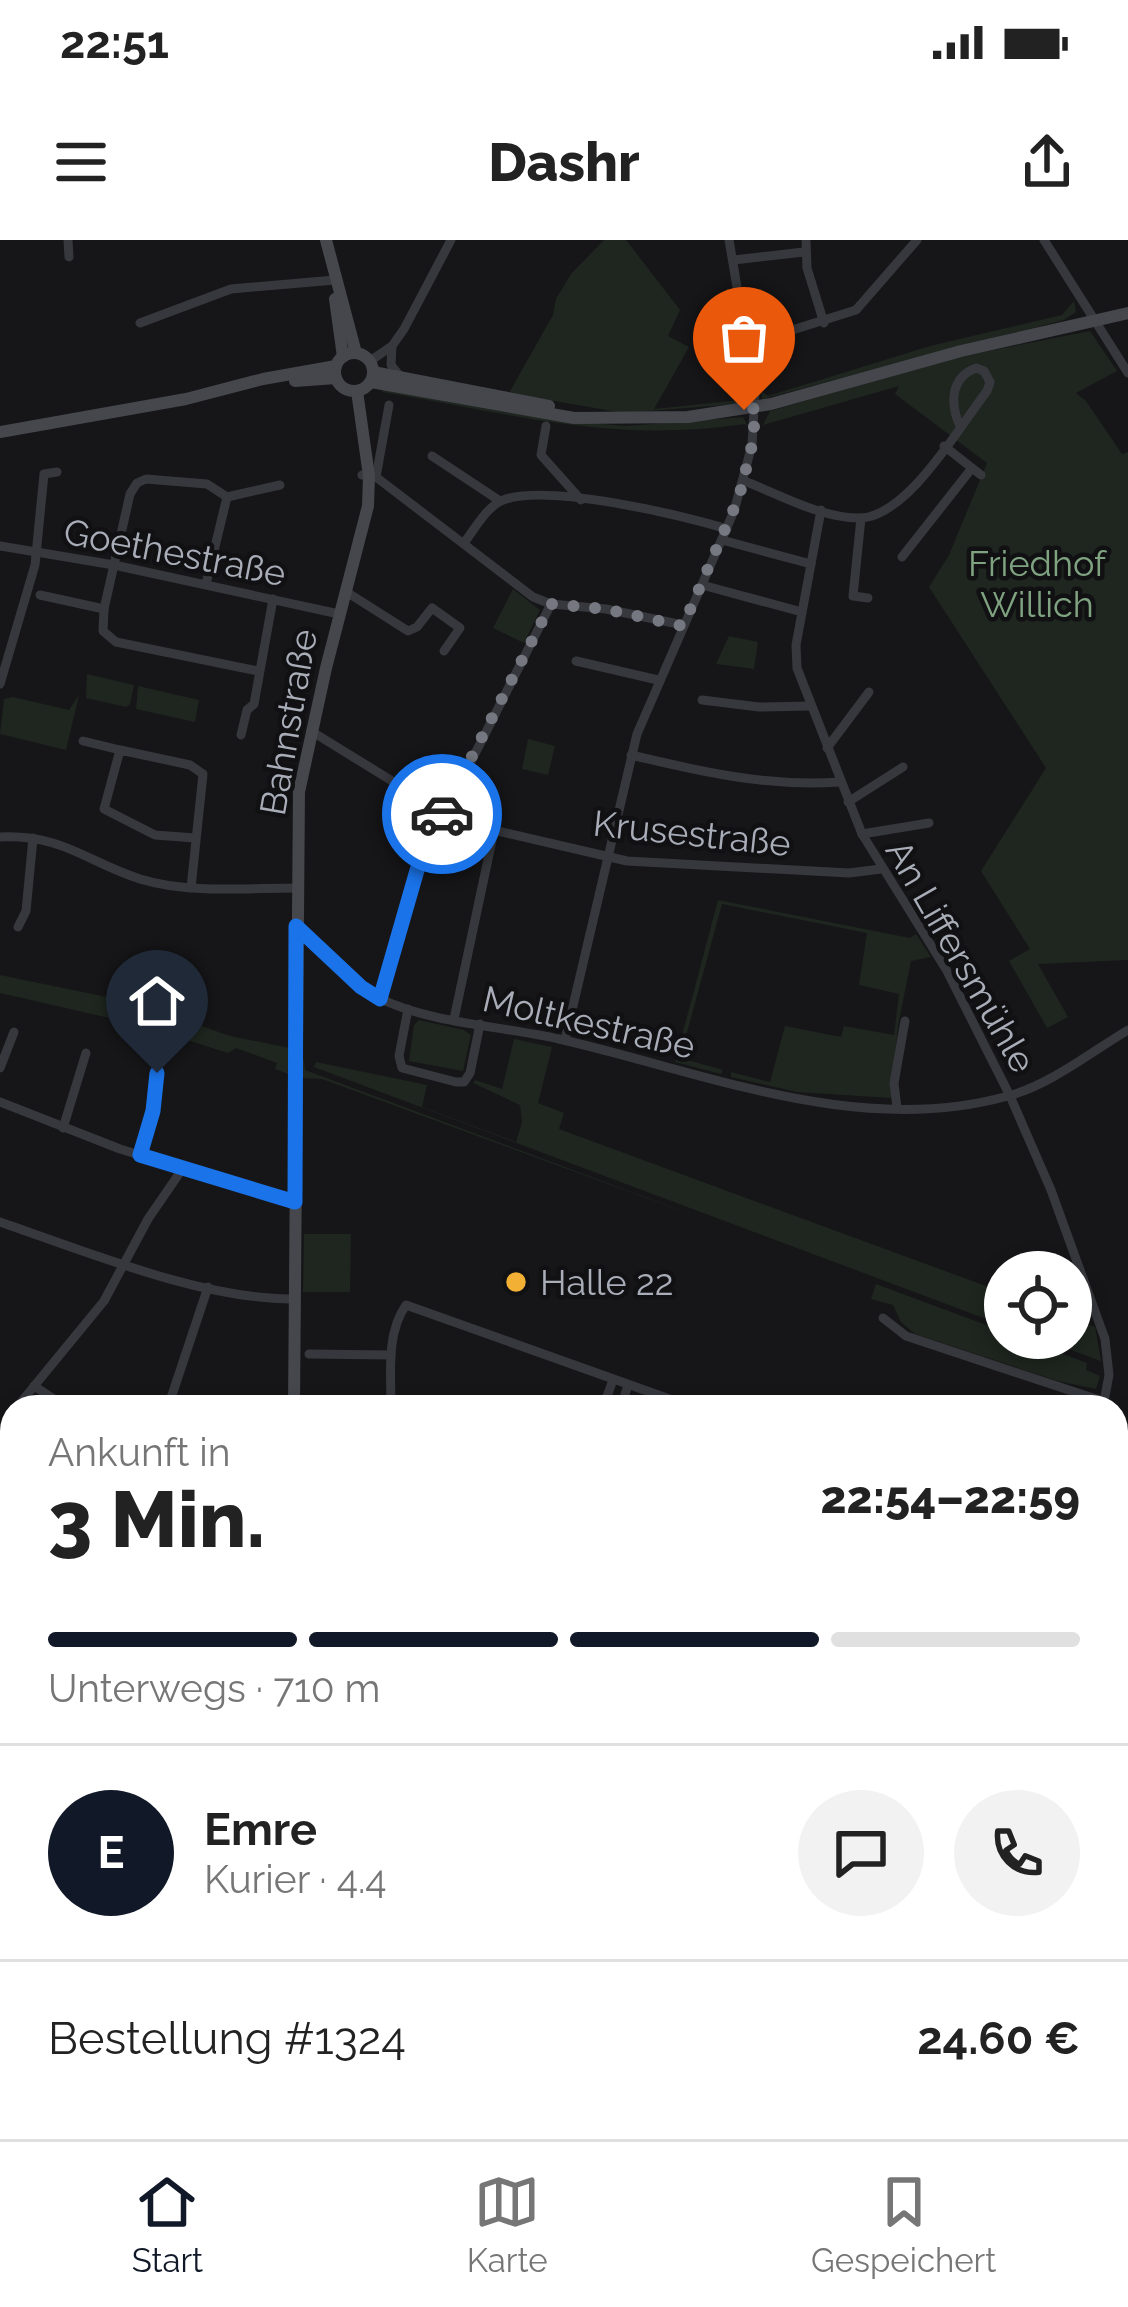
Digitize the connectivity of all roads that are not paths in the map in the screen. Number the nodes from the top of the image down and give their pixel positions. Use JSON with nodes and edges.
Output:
{"nodes":[{"id":1,"x":68,"y":240,"type":"edge"},
{"id":2,"x":326,"y":240,"type":"edge"},
{"id":3,"x":451,"y":240,"type":"edge"},
{"id":4,"x":729,"y":240,"type":"edge"},
{"id":5,"x":916,"y":240,"type":"edge"},
{"id":6,"x":1044,"y":240,"type":"edge"},
{"id":7,"x":805,"y":246,"type":"edge"},
{"id":8,"x":69,"y":257,"type":"dead end"},
{"id":9,"x":734,"y":260,"type":"junction"},
{"id":10,"x":335,"y":280,"type":"junction"},
{"id":11,"x":1128,"y":313,"type":"edge"},
{"id":12,"x":1097,"y":319,"type":"junction"},
{"id":13,"x":140,"y":322,"type":"dead end"},
{"id":14,"x":824,"y":323,"type":"junction"},
{"id":15,"x":748,"y":344,"type":"junction"},
{"id":16,"x":392,"y":346,"type":"junction"},
{"id":17,"x":343,"y":364,"type":"junction"},
{"id":18,"x":371,"y":372,"type":"junction"},
{"id":19,"x":1128,"y":373,"type":"edge"},
{"id":20,"x":400,"y":376,"type":"junction"},
{"id":21,"x":352,"y":391,"type":"junction"},
{"id":22,"x":389,"y":405,"type":"dead end"},
{"id":23,"x":756,"y":408,"type":"junction"},
{"id":24,"x":634,"y":418,"type":"junction"},
{"id":25,"x":546,"y":426,"type":"dead end"},
{"id":26,"x":960,"y":426,"type":"junction"},
{"id":27,"x":0,"y":432,"type":"edge"},
{"id":28,"x":944,"y":446,"type":"junction"},
{"id":29,"x":432,"y":456,"type":"dead end"},
{"id":30,"x":58,"y":472,"type":"dead end"},
{"id":31,"x":369,"y":476,"type":"junction"},
{"id":32,"x":744,"y":481,"type":"junction"},
{"id":33,"x":280,"y":485,"type":"dead end"},
{"id":34,"x":227,"y":497,"type":"junction"},
{"id":35,"x":581,"y":500,"type":"junction"},
{"id":36,"x":500,"y":501,"type":"junction"},
{"id":37,"x":821,"y":510,"type":"junction"},
{"id":38,"x":861,"y":518,"type":"junction"},
{"id":39,"x":724,"y":534,"type":"junction"},
{"id":40,"x":464,"y":544,"type":"junction"},
{"id":41,"x":0,"y":546,"type":"edge"},
{"id":42,"x":37,"y":552,"type":"junction"},
{"id":43,"x":902,"y":556,"type":"dead end"},
{"id":44,"x":811,"y":564,"type":"junction"},
{"id":45,"x":114,"y":565,"type":"junction"},
{"id":46,"x":206,"y":584,"type":"junction"},
{"id":47,"x":702,"y":585,"type":"junction"},
{"id":48,"x":345,"y":591,"type":"junction"},
{"id":49,"x":40,"y":595,"type":"dead end"},
{"id":50,"x":868,"y":598,"type":"dead end"},
{"id":51,"x":273,"y":599,"type":"junction"},
{"id":52,"x":551,"y":604,"type":"junction"},
{"id":53,"x":104,"y":609,"type":"junction"},
{"id":54,"x":802,"y":612,"type":"junction"},
{"id":55,"x":339,"y":614,"type":"junction"},
{"id":56,"x":683,"y":626,"type":"junction"},
{"id":57,"x":443,"y":651,"type":"dead end"},
{"id":58,"x":576,"y":661,"type":"dead end"},
{"id":59,"x":258,"y":671,"type":"junction"},
{"id":60,"x":658,"y":680,"type":"junction"},
{"id":61,"x":0,"y":684,"type":"edge"},
{"id":62,"x":869,"y":692,"type":"dead end"},
{"id":63,"x":702,"y":700,"type":"dead end"},
{"id":64,"x":811,"y":706,"type":"junction"},
{"id":65,"x":311,"y":731,"type":"junction"},
{"id":66,"x":242,"y":735,"type":"dead end"},
{"id":67,"x":83,"y":741,"type":"dead end"},
{"id":68,"x":827,"y":748,"type":"junction"},
{"id":69,"x":120,"y":750,"type":"junction"},
{"id":70,"x":631,"y":754,"type":"junction"},
{"id":71,"x":904,"y":767,"type":"dead end"},
{"id":72,"x":840,"y":782,"type":"junction"},
{"id":73,"x":848,"y":802,"type":"junction"},
{"id":74,"x":444,"y":813,"type":"junction"},
{"id":75,"x":929,"y":823,"type":"dead end"},
{"id":76,"x":494,"y":831,"type":"junction"},
{"id":77,"x":862,"y":834,"type":"junction"},
{"id":78,"x":0,"y":836,"type":"edge"},
{"id":79,"x":33,"y":838,"type":"junction"},
{"id":80,"x":195,"y":838,"type":"junction"},
{"id":81,"x":608,"y":857,"type":"junction"},
{"id":82,"x":881,"y":868,"type":"junction"},
{"id":83,"x":191,"y":888,"type":"junction"},
{"id":84,"x":297,"y":888,"type":"junction"},
{"id":85,"x":296,"y":926,"type":"junction"},
{"id":86,"x":18,"y":927,"type":"dead end"},
{"id":87,"x":380,"y":999,"type":"junction"},
{"id":88,"x":408,"y":1009,"type":"junction"},
{"id":89,"x":454,"y":1019,"type":"junction"},
{"id":90,"x":904,"y":1021,"type":"dead end"},
{"id":91,"x":480,"y":1024,"type":"junction"},
{"id":92,"x":1128,"y":1030,"type":"edge"},
{"id":93,"x":14,"y":1032,"type":"dead end"},
{"id":94,"x":565,"y":1040,"type":"junction"},
{"id":95,"x":86,"y":1053,"type":"dead end"},
{"id":96,"x":0,"y":1068,"type":"edge"},
{"id":97,"x":157,"y":1073,"type":"dead end"},
{"id":98,"x":1010,"y":1096,"type":"junction"},
{"id":99,"x":0,"y":1102,"type":"edge"},
{"id":100,"x":897,"y":1108,"type":"junction"},
{"id":101,"x":63,"y":1128,"type":"junction"},
{"id":102,"x":140,"y":1155,"type":"junction"},
{"id":103,"x":183,"y":1168,"type":"junction"},
{"id":104,"x":295,"y":1202,"type":"junction"},
{"id":105,"x":0,"y":1222,"type":"edge"},
{"id":106,"x":126,"y":1264,"type":"junction"},
{"id":107,"x":208,"y":1287,"type":"junction"},
{"id":108,"x":294,"y":1299,"type":"junction"},
{"id":109,"x":883,"y":1318,"type":"dead end"},
{"id":110,"x":309,"y":1354,"type":"dead end"},
{"id":111,"x":391,"y":1355,"type":"junction"},
{"id":112,"x":613,"y":1380,"type":"junction"},
{"id":113,"x":628,"y":1385,"type":"junction"},
{"id":114,"x":34,"y":1386,"type":"junction"},
{"id":115,"x":27,"y":1395,"type":"edge"},
{"id":116,"x":48,"y":1395,"type":"edge"},
{"id":117,"x":172,"y":1395,"type":"edge"},
{"id":118,"x":294,"y":1395,"type":"edge"},
{"id":119,"x":391,"y":1395,"type":"edge"},
{"id":120,"x":608,"y":1395,"type":"edge"},
{"id":121,"x":624,"y":1395,"type":"edge"},
{"id":122,"x":657,"y":1395,"type":"edge"},
{"id":123,"x":1078,"y":1395,"type":"edge"},
{"id":124,"x":1106,"y":1395,"type":"edge"}],
"edges":[{"from":1,"to":8,"type":"street"},
{"from":2,"to":10,"type":"main road"},
{"from":3,"to":16,"type":"street"},
{"from":4,"to":9,"type":"street"},
{"from":5,"to":14,"type":"street"},
{"from":6,"to":12,"type":"street"},
{"from":7,"to":9,"type":"street"},
{"from":7,"to":14,"type":"street"},
{"from":9,"to":15,"type":"street"},
{"from":10,"to":13,"type":"street"},
{"from":10,"to":17,"type":"main road"},
{"from":11,"to":12,"type":"main road"},
{"from":12,"to":19,"type":"street"},
{"from":12,"to":23,"type":"main road"},
{"from":14,"to":15,"type":"street"},
{"from":15,"to":23,"type":"street"},
{"from":16,"to":18,"type":"street"},
{"from":16,"to":20,"type":"street"},
{"from":17,"to":18,"type":"main road"},
{"from":17,"to":21,"type":"main road"},
{"from":17,"to":27,"type":"main road"},
{"from":18,"to":20,"type":"main road"},
{"from":18,"to":21,"type":"main road"},
{"from":18,"to":24,"type":"main road"},
{"from":20,"to":24,"type":"main road"},
{"from":21,"to":31,"type":"main road"},
{"from":22,"to":31,"type":"street","name":"Bahnstraße"},
{"from":23,"to":24,"type":"main road"},
{"from":23,"to":32,"type":"street"},
{"from":25,"to":35,"type":"street"},
{"from":26,"to":26,"type":"street"},
{"from":26,"to":28,"type":"street"},
{"from":28,"to":38,"type":"street"},
{"from":28,"to":43,"type":"street"},
{"from":29,"to":36,"type":"street"},
{"from":30,"to":42,"type":"street"},
{"from":31,"to":40,"type":"street"},
{"from":31,"to":48,"type":"main road","name":"Bahnstraße"},
{"from":32,"to":37,"type":"street"},
{"from":32,"to":39,"type":"street"},
{"from":33,"to":34,"type":"street"},
{"from":34,"to":45,"type":"street"},
{"from":34,"to":46,"type":"street"},
{"from":35,"to":36,"type":"street"},
{"from":35,"to":39,"type":"street"},
{"from":36,"to":40,"type":"street"},
{"from":37,"to":38,"type":"street"},
{"from":37,"to":44,"type":"street","name":"An Liffersmühle"},
{"from":38,"to":50,"type":"street"},
{"from":39,"to":44,"type":"street"},
{"from":39,"to":47,"type":"street"},
{"from":40,"to":52,"type":"street"},
{"from":41,"to":42,"type":"street","name":"Goethestraße"},
{"from":42,"to":45,"type":"street","name":"Goethestraße"},
{"from":42,"to":61,"type":"street"},
{"from":44,"to":54,"type":"street","name":"An Liffersmühle"},
{"from":45,"to":46,"type":"street","name":"Goethestraße"},
{"from":45,"to":53,"type":"street"},
{"from":46,"to":51,"type":"street","name":"Goethestraße"},
{"from":47,"to":54,"type":"street"},
{"from":47,"to":56,"type":"street"},
{"from":48,"to":55,"type":"main road","name":"Bahnstraße"},
{"from":48,"to":57,"type":"street"},
{"from":49,"to":53,"type":"street"},
{"from":51,"to":55,"type":"street","name":"Goethestraße"},
{"from":51,"to":59,"type":"street"},
{"from":52,"to":56,"type":"street"},
{"from":52,"to":74,"type":"street"},
{"from":53,"to":59,"type":"street"},
{"from":54,"to":64,"type":"street","name":"An Liffersmühle"},
{"from":55,"to":65,"type":"main road","name":"Bahnstraße"},
{"from":56,"to":60,"type":"street"},
{"from":58,"to":60,"type":"street"},
{"from":59,"to":66,"type":"street"},
{"from":60,"to":70,"type":"street"},
{"from":62,"to":68,"type":"street"},
{"from":63,"to":64,"type":"street"},
{"from":64,"to":68,"type":"street","name":"An Liffersmühle"},
{"from":65,"to":74,"type":"street","name":"Krusestraße"},
{"from":65,"to":84,"type":"main road","name":"Bahnstraße"},
{"from":67,"to":69,"type":"street"},
{"from":68,"to":72,"type":"street","name":"An Liffersmühle"},
{"from":69,"to":80,"type":"street"},
{"from":69,"to":80,"type":"street"},
{"from":70,"to":72,"type":"street"},
{"from":70,"to":81,"type":"street"},
{"from":71,"to":73,"type":"street"},
{"from":72,"to":73,"type":"street","name":"An Liffersmühle"},
{"from":73,"to":77,"type":"street","name":"An Liffersmühle"},
{"from":74,"to":76,"type":"street","name":"Krusestraße"},
{"from":74,"to":87,"type":"street"},
{"from":75,"to":77,"type":"street","name":"An Liffersmühle"},
{"from":76,"to":81,"type":"street","name":"Krusestraße"},
{"from":76,"to":89,"type":"street"},
{"from":77,"to":82,"type":"street","name":"An Liffersmühle"},
{"from":78,"to":79,"type":"street"},
{"from":79,"to":83,"type":"street"},
{"from":79,"to":86,"type":"street"},
{"from":80,"to":83,"type":"street"},
{"from":81,"to":82,"type":"street","name":"Krusestraße"},
{"from":81,"to":94,"type":"street"},
{"from":82,"to":98,"type":"street","name":"An Liffersmühle"},
{"from":83,"to":84,"type":"street"},
{"from":84,"to":85,"type":"main road","name":"Bahnstraße"},
{"from":85,"to":87,"type":"street","name":"Moltkestraße"},
{"from":85,"to":104,"type":"main road","name":"Bahnstraße"},
{"from":87,"to":88,"type":"street","name":"Moltkestraße"},
{"from":88,"to":89,"type":"street","name":"Moltkestraße"},
{"from":88,"to":91,"type":"street"},
{"from":89,"to":91,"type":"street","name":"Moltkestraße"},
{"from":90,"to":100,"type":"street"},
{"from":91,"to":94,"type":"street","name":"Moltkestraße"},
{"from":92,"to":98,"type":"street","name":"Moltkestraße"},
{"from":93,"to":96,"type":"street"},
{"from":94,"to":100,"type":"street","name":"Moltkestraße"},
{"from":95,"to":101,"type":"street"},
{"from":97,"to":102,"type":"street"},
{"from":98,"to":100,"type":"street","name":"Moltkestraße"},
{"from":98,"to":124,"type":"street","name":"An Liffersmühle"},
{"from":99,"to":101,"type":"street"},
{"from":101,"to":102,"type":"street"},
{"from":102,"to":103,"type":"street"},
{"from":103,"to":104,"type":"street"},
{"from":103,"to":106,"type":"street"},
{"from":104,"to":108,"type":"main road","name":"Bahnstraße"},
{"from":105,"to":106,"type":"street"},
{"from":106,"to":107,"type":"street"},
{"from":106,"to":114,"type":"street"},
{"from":107,"to":108,"type":"street"},
{"from":107,"to":117,"type":"street"},
{"from":108,"to":118,"type":"main road","name":"Bahnstraße"},
{"from":109,"to":123,"type":"street"},
{"from":110,"to":111,"type":"street"},
{"from":111,"to":112,"type":"street"},
{"from":111,"to":119,"type":"street"},
{"from":112,"to":113,"type":"street"},
{"from":112,"to":120,"type":"street"},
{"from":113,"to":121,"type":"street"},
{"from":113,"to":122,"type":"street"},
{"from":114,"to":115,"type":"street"},
{"from":114,"to":116,"type":"street"}]}
